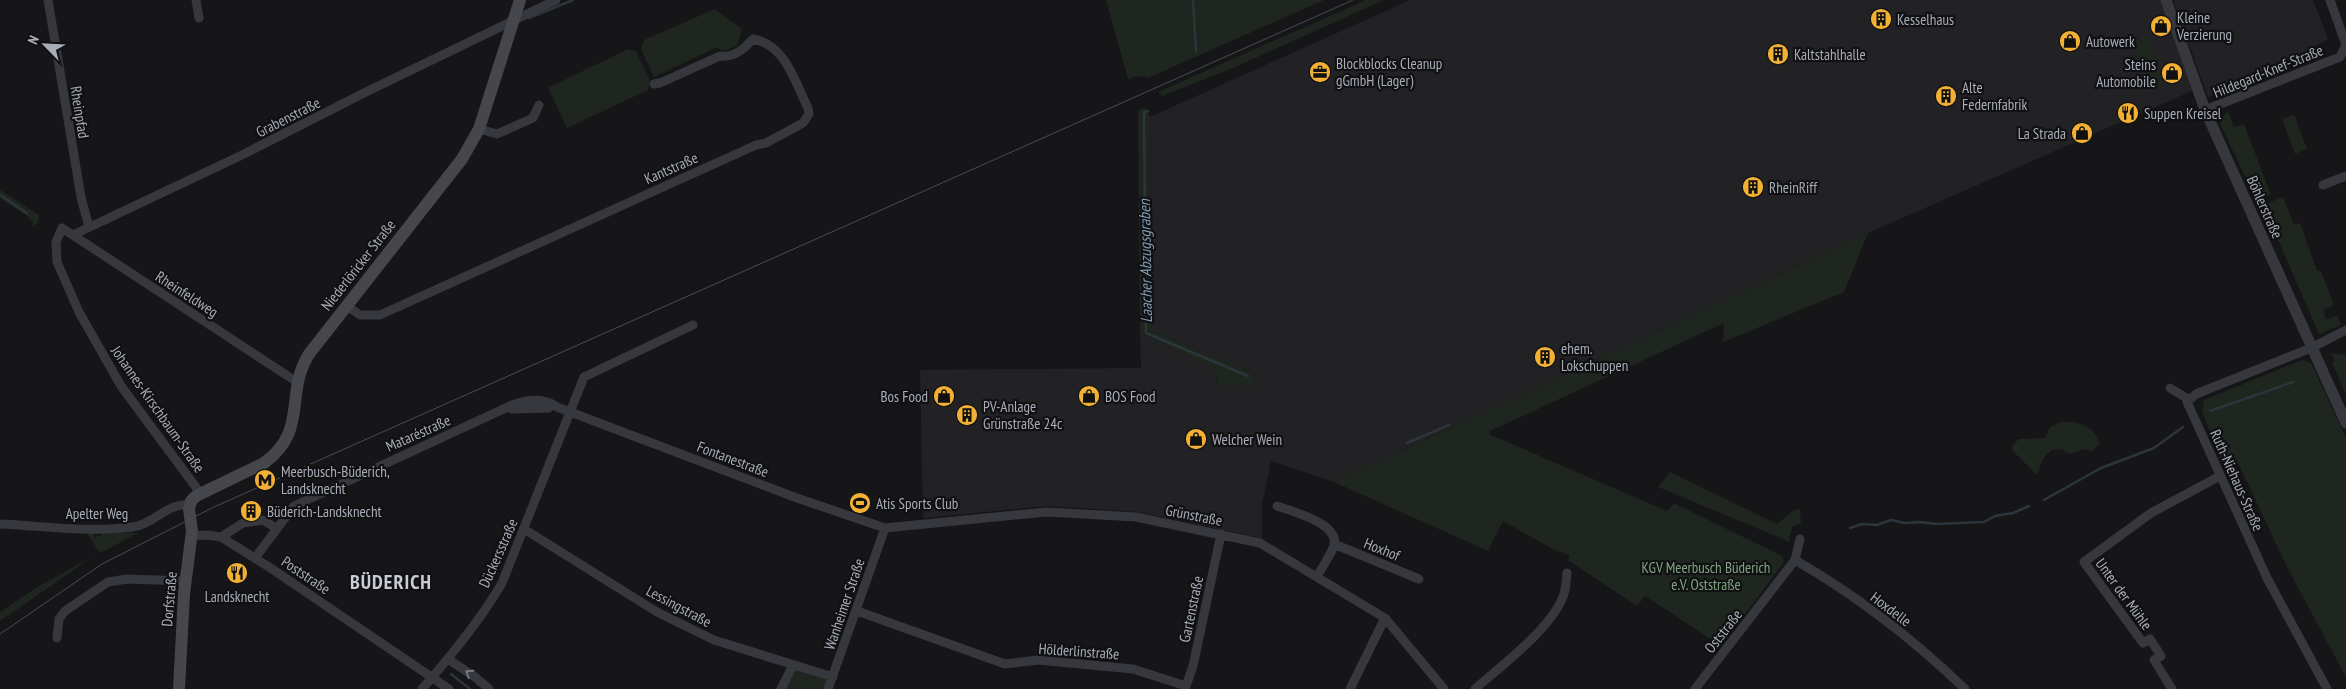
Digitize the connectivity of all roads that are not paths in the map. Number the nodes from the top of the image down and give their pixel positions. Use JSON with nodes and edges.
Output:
{"nodes":[{"id":1,"x":48,"y":0,"type":"edge"},
{"id":2,"x":196,"y":0,"type":"edge"},
{"id":3,"x":520,"y":0,"type":"edge"},
{"id":4,"x":556,"y":0,"type":"edge"},
{"id":5,"x":2166,"y":0,"type":"edge"},
{"id":6,"x":2330,"y":0,"type":"edge"},
{"id":7,"x":199,"y":18,"type":"dead end"},
{"id":8,"x":514,"y":20,"type":"junction"},
{"id":9,"x":654,"y":84,"type":"dead end"},
{"id":10,"x":539,"y":105,"type":"dead end"},
{"id":11,"x":2205,"y":110,"type":"junction"},
{"id":12,"x":479,"y":129,"type":"junction"},
{"id":13,"x":2346,"y":176,"type":"edge"},
{"id":14,"x":2322,"y":185,"type":"dead end"},
{"id":15,"x":90,"y":227,"type":"junction"},
{"id":16,"x":62,"y":228,"type":"joint"},
{"id":17,"x":73,"y":236,"type":"junction"},
{"id":18,"x":347,"y":306,"type":"junction"},
{"id":19,"x":693,"y":324,"type":"dead end"},
{"id":20,"x":2346,"y":330,"type":"edge"},
{"id":21,"x":2311,"y":348,"type":"junction"},
{"id":22,"x":297,"y":382,"type":"junction"},
{"id":23,"x":2170,"y":388,"type":"dead end"},
{"id":24,"x":2188,"y":400,"type":"junction"},
{"id":25,"x":571,"y":411,"type":"junction"},
{"id":26,"x":2346,"y":422,"type":"edge"},
{"id":27,"x":2220,"y":476,"type":"junction"},
{"id":28,"x":201,"y":494,"type":"junction"},
{"id":29,"x":1277,"y":506,"type":"dead end"},
{"id":30,"x":189,"y":509,"type":"junction"},
{"id":31,"x":0,"y":524,"type":"edge"},
{"id":32,"x":276,"y":528,"type":"junction"},
{"id":33,"x":885,"y":528,"type":"junction"},
{"id":34,"x":524,"y":529,"type":"junction"},
{"id":35,"x":1222,"y":534,"type":"junction"},
{"id":36,"x":192,"y":536,"type":"junction"},
{"id":37,"x":221,"y":537,"type":"junction"},
{"id":38,"x":1800,"y":538,"type":"dead end"},
{"id":39,"x":1334,"y":544,"type":"junction"},
{"id":40,"x":255,"y":558,"type":"junction"},
{"id":41,"x":1795,"y":560,"type":"junction"},
{"id":42,"x":1567,"y":572,"type":"dead end"},
{"id":43,"x":1317,"y":577,"type":"junction"},
{"id":44,"x":1419,"y":579,"type":"dead end"},
{"id":45,"x":186,"y":581,"type":"junction"},
{"id":46,"x":857,"y":611,"type":"junction"},
{"id":47,"x":1385,"y":618,"type":"junction"},
{"id":48,"x":57,"y":638,"type":"dead end"},
{"id":49,"x":448,"y":659,"type":"junction"},
{"id":50,"x":794,"y":665,"type":"junction"},
{"id":51,"x":432,"y":677,"type":"junction"},
{"id":52,"x":833,"y":677,"type":"junction"},
{"id":53,"x":1185,"y":688,"type":"edge"},
{"id":54,"x":179,"y":689,"type":"edge"},
{"id":55,"x":422,"y":689,"type":"edge"},
{"id":56,"x":449,"y":689,"type":"edge"},
{"id":57,"x":489,"y":689,"type":"edge"},
{"id":58,"x":781,"y":689,"type":"edge"},
{"id":59,"x":828,"y":689,"type":"edge"},
{"id":60,"x":1350,"y":689,"type":"edge"},
{"id":61,"x":1444,"y":689,"type":"edge"},
{"id":62,"x":1475,"y":689,"type":"edge"},
{"id":63,"x":1695,"y":689,"type":"edge"},
{"id":64,"x":1965,"y":689,"type":"edge"},
{"id":65,"x":2172,"y":689,"type":"edge"},
{"id":66,"x":2327,"y":689,"type":"edge"}],
"edges":[{"from":1,"to":15,"type":"street","name":"Rheinpfad"},
{"from":2,"to":7,"type":"street"},
{"from":3,"to":8,"type":"main road","name":"Niederlöricker Straße"},
{"from":4,"to":8,"type":"street","name":"Grabenstraße"},
{"from":5,"to":11,"type":"street","name":"Böhlerstraße"},
{"from":6,"to":11,"type":"street","name":"Hildegard-Knef-Straße"},
{"from":8,"to":12,"type":"main road","name":"Niederlöricker Straße"},
{"from":8,"to":15,"type":"street","name":"Grabenstraße"},
{"from":9,"to":18,"type":"street","name":"Kantstraße"},
{"from":10,"to":12,"type":"street"},
{"from":11,"to":21,"type":"street","name":"Böhlerstraße"},
{"from":12,"to":18,"type":"main road","name":"Niederlöricker Straße"},
{"from":13,"to":14,"type":"street"},
{"from":15,"to":17,"type":"street","name":"Grabenstraße"},
{"from":16,"to":17,"type":"street","name":"Rheinfeldweg"},
{"from":16,"to":28,"type":"street","name":"Johannes-Kirschbaum-Straße"},
{"from":17,"to":22,"type":"street","name":"Rheinfeldweg"},
{"from":18,"to":22,"type":"main road","name":"Niederlöricker Straße"},
{"from":19,"to":25,"type":"street"},
{"from":20,"to":21,"type":"street"},
{"from":21,"to":24,"type":"street"},
{"from":21,"to":26,"type":"street","name":"Böhlerstraße"},
{"from":22,"to":28,"type":"main road","name":"Niederlöricker Straße"},
{"from":23,"to":24,"type":"street"},
{"from":24,"to":27,"type":"street","name":"Ruth-Niehaus-Straße"},
{"from":25,"to":32,"type":"street","name":"Mataréstraße"},
{"from":25,"to":33,"type":"street","name":"Fontanestraße"},
{"from":25,"to":34,"type":"street","name":"Dückersstraße"},
{"from":27,"to":65,"type":"street","name":"Unter der Mühle"},
{"from":27,"to":66,"type":"street","name":"Ruth-Niehaus-Straße"},
{"from":28,"to":30,"type":"main road","name":"Niederlöricker Straße"},
{"from":29,"to":39,"type":"street"},
{"from":30,"to":31,"type":"street","name":"Apelter Weg"},
{"from":30,"to":36,"type":"main road","name":"Dorfstraße"},
{"from":32,"to":37,"type":"street"},
{"from":32,"to":40,"type":"street","name":"Mataréstraße"},
{"from":33,"to":35,"type":"street","name":"Grünstraße"},
{"from":33,"to":46,"type":"street","name":"Wanheimer Straße"},
{"from":34,"to":49,"type":"street","name":"Dückersstraße"},
{"from":34,"to":50,"type":"street","name":"Lessingstraße"},
{"from":35,"to":43,"type":"street","name":"Grünstraße"},
{"from":35,"to":53,"type":"street","name":"Gartenstraße"},
{"from":36,"to":37,"type":"street","name":"Poststraße"},
{"from":36,"to":45,"type":"main road","name":"Dorfstraße"},
{"from":37,"to":40,"type":"street","name":"Poststraße"},
{"from":38,"to":41,"type":"street","name":"Oststraße"},
{"from":39,"to":43,"type":"street"},
{"from":39,"to":44,"type":"street","name":"Hoxhof"},
{"from":40,"to":51,"type":"street","name":"Poststraße"},
{"from":41,"to":63,"type":"street","name":"Oststraße"},
{"from":41,"to":64,"type":"street","name":"Hoxdelle"},
{"from":42,"to":62,"type":"street"},
{"from":43,"to":47,"type":"street","name":"Grünstraße"},
{"from":45,"to":48,"type":"street"},
{"from":45,"to":54,"type":"main road","name":"Dorfstraße"},
{"from":46,"to":52,"type":"street","name":"Wanheimer Straße"},
{"from":46,"to":53,"type":"street","name":"Hölderlinstraße"},
{"from":47,"to":60,"type":"street"},
{"from":47,"to":61,"type":"street","name":"Grünstraße"},
{"from":49,"to":51,"type":"street","name":"Dückersstraße"},
{"from":57,"to":49,"type":"street","one_way":true},
{"from":50,"to":52,"type":"street","name":"Lessingstraße"},
{"from":50,"to":58,"type":"street"},
{"from":51,"to":55,"type":"street","name":"Dückersstraße"},
{"from":51,"to":56,"type":"street","name":"Poststraße"},
{"from":52,"to":59,"type":"street","name":"Wanheimer Straße"}]}
